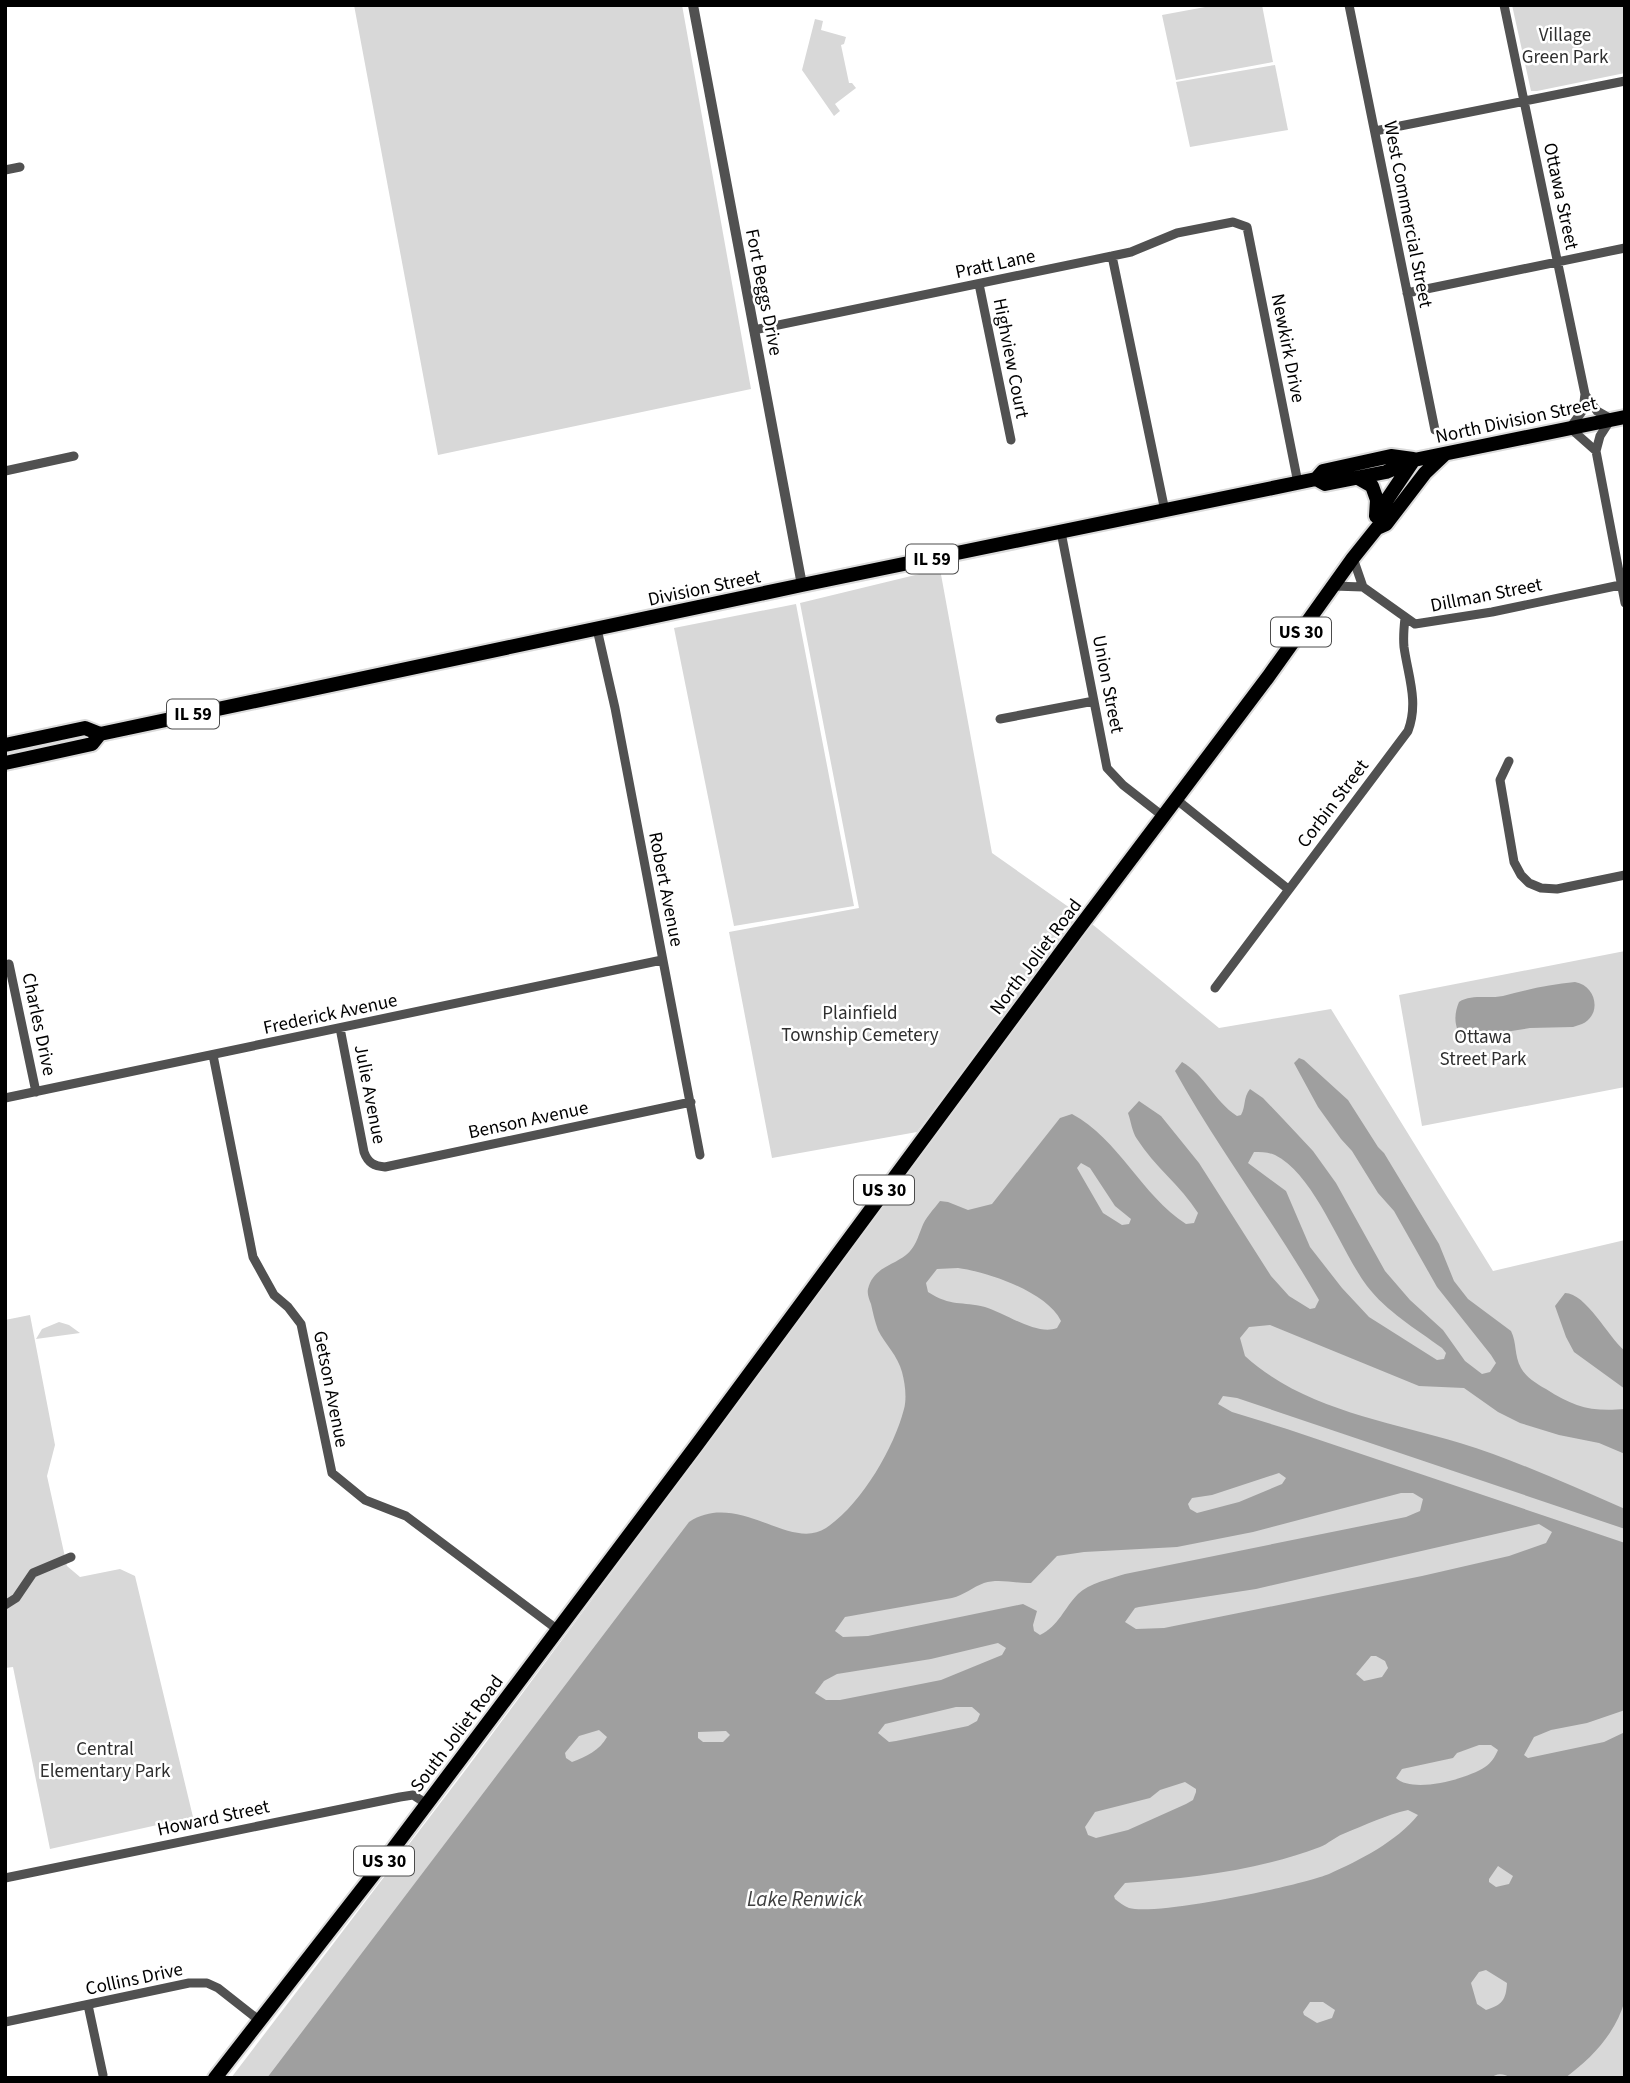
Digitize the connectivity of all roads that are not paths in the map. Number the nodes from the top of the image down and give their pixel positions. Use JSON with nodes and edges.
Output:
{"nodes":[{"id":1,"x":693,"y":5,"type":"edge"},
{"id":2,"x":1349,"y":5,"type":"edge"},
{"id":3,"x":1504,"y":5,"type":"edge"},
{"id":4,"x":1625,"y":81,"type":"edge"},
{"id":5,"x":1524,"y":102,"type":"junction"},
{"id":6,"x":1375,"y":131,"type":"junction"},
{"id":7,"x":19,"y":167,"type":"dead end"},
{"id":8,"x":5,"y":170,"type":"edge"},
{"id":9,"x":1240,"y":223,"type":"joint"},
{"id":10,"x":1625,"y":248,"type":"edge"},
{"id":11,"x":1112,"y":256,"type":"junction"},
{"id":12,"x":1557,"y":262,"type":"junction"},
{"id":13,"x":979,"y":284,"type":"junction"},
{"id":14,"x":1407,"y":293,"type":"junction"},
{"id":15,"x":754,"y":330,"type":"junction"},
{"id":16,"x":1585,"y":394,"type":"junction"},
{"id":17,"x":1618,"y":418,"type":"edge"},
{"id":18,"x":1570,"y":428,"type":"junction"},
{"id":19,"x":1435,"y":430,"type":"dead end"},
{"id":20,"x":1011,"y":440,"type":"dead end"},
{"id":21,"x":1595,"y":451,"type":"junction"},
{"id":22,"x":1445,"y":454,"type":"junction"},
{"id":23,"x":74,"y":456,"type":"dead end"},
{"id":24,"x":1414,"y":460,"type":"junction"},
{"id":25,"x":5,"y":471,"type":"edge"},
{"id":26,"x":1358,"y":478,"type":"junction"},
{"id":27,"x":1316,"y":480,"type":"junction"},
{"id":28,"x":1298,"y":483,"type":"junction"},
{"id":29,"x":1165,"y":511,"type":"junction"},
{"id":30,"x":1376,"y":522,"type":"junction"},
{"id":31,"x":1061,"y":533,"type":"junction"},
{"id":32,"x":1353,"y":558,"type":"junction"},
{"id":33,"x":1623,"y":584,"type":"edge"},
{"id":34,"x":802,"y":585,"type":"junction"},
{"id":35,"x":1334,"y":586,"type":"junction"},
{"id":36,"x":1363,"y":587,"type":"junction"},
{"id":37,"x":1625,"y":603,"type":"edge"},
{"id":38,"x":1405,"y":618,"type":"junction"},
{"id":39,"x":597,"y":629,"type":"junction"},
{"id":40,"x":1094,"y":701,"type":"junction"},
{"id":41,"x":1000,"y":719,"type":"dead end"},
{"id":42,"x":100,"y":734,"type":"junction"},
{"id":43,"x":5,"y":744,"type":"edge"},
{"id":44,"x":1509,"y":761,"type":"dead end"},
{"id":45,"x":5,"y":762,"type":"edge"},
{"id":46,"x":1177,"y":800,"type":"junction"},
{"id":47,"x":1164,"y":817,"type":"junction"},
{"id":48,"x":1625,"y":875,"type":"edge"},
{"id":49,"x":1288,"y":890,"type":"junction"},
{"id":50,"x":662,"y":960,"type":"junction"},
{"id":51,"x":9,"y":964,"type":"dead end"},
{"id":52,"x":1215,"y":988,"type":"dead end"},
{"id":53,"x":340,"y":1028,"type":"junction"},
{"id":54,"x":213,"y":1055,"type":"junction"},
{"id":55,"x":36,"y":1091,"type":"junction"},
{"id":56,"x":5,"y":1098,"type":"edge"},
{"id":57,"x":691,"y":1102,"type":"junction"},
{"id":58,"x":700,"y":1155,"type":"dead end"},
{"id":59,"x":371,"y":1164,"type":"joint"},
{"id":60,"x":724,"y":1407,"type":"joint"},
{"id":61,"x":71,"y":1557,"type":"dead end"},
{"id":62,"x":5,"y":1605,"type":"edge"},
{"id":63,"x":558,"y":1630,"type":"junction"},
{"id":64,"x":427,"y":1804,"type":"junction"},
{"id":65,"x":5,"y":1878,"type":"edge"},
{"id":66,"x":88,"y":2005,"type":"junction"},
{"id":67,"x":260,"y":2021,"type":"junction"},
{"id":68,"x":5,"y":2022,"type":"edge"},
{"id":69,"x":103,"y":2075,"type":"dead end"},
{"id":70,"x":215,"y":2078,"type":"edge"}],
"edges":[{"from":1,"to":15,"type":"street","name":"Fort Beggs Drive"},
{"from":2,"to":6,"type":"street","name":"West Commercial Street"},
{"from":3,"to":5,"type":"street","name":"Ottawa Street"},
{"from":4,"to":5,"type":"street"},
{"from":5,"to":6,"type":"street"},
{"from":5,"to":12,"type":"street","name":"Ottawa Street"},
{"from":6,"to":14,"type":"street","name":"West Commercial Street"},
{"from":7,"to":8,"type":"street"},
{"from":9,"to":11,"type":"street","name":"Pratt Lane"},
{"from":9,"to":28,"type":"street","name":"Newkirk Drive"},
{"from":10,"to":12,"type":"street"},
{"from":11,"to":13,"type":"street","name":"Pratt Lane"},
{"from":11,"to":29,"type":"street"},
{"from":12,"to":14,"type":"street"},
{"from":12,"to":16,"type":"street","name":"Ottawa Street"},
{"from":13,"to":15,"type":"street","name":"Pratt Lane"},
{"from":13,"to":20,"type":"street","name":"Highview Court"},
{"from":14,"to":19,"type":"street","name":"West Commercial Street"},
{"from":15,"to":34,"type":"street","name":"Fort Beggs Drive"},
{"from":16,"to":17,"type":"street"},
{"from":16,"to":18,"type":"street"},
{"from":17,"to":18,"type":"main road","name":"North Division Street"},
{"from":17,"to":21,"type":"street"},
{"from":18,"to":21,"type":"street"},
{"from":18,"to":22,"type":"main road","name":"North Division Street"},
{"from":21,"to":33,"type":"street"},
{"from":22,"to":24,"type":"main road","name":"North Division Street"},
{"from":22,"to":30,"type":"main road","name":"North Joliet Road","number":"US 30"},
{"from":23,"to":25,"type":"street"},
{"from":24,"to":26,"type":"main road","name":"Division Street","number":"IL 59"},
{"from":24,"to":27,"type":"main road","name":"Division Street","number":"IL 59"},
{"from":24,"to":30,"type":"main road","name":"North Joliet Road","number":"US 30"},
{"from":26,"to":27,"type":"main road","name":"Division Street","number":"IL 59"},
{"from":26,"to":30,"type":"main road"},
{"from":27,"to":28,"type":"main road","name":"Division Street","number":"IL 59"},
{"from":28,"to":29,"type":"main road","name":"Division Street","number":"IL 59"},
{"from":29,"to":31,"type":"main road","name":"Division Street","number":"IL 59"},
{"from":30,"to":32,"type":"main road","name":"North Joliet Road","number":"US 30"},
{"from":31,"to":34,"type":"main road","name":"Division Street","number":"IL 59"},
{"from":31,"to":40,"type":"street","name":"Union Street"},
{"from":32,"to":35,"type":"main road","name":"North Joliet Road","number":"US 30"},
{"from":32,"to":36,"type":"street"},
{"from":33,"to":37,"type":"street"},
{"from":33,"to":38,"type":"street","name":"Dillman Street"},
{"from":34,"to":39,"type":"main road","name":"Division Street","number":"IL 59"},
{"from":35,"to":36,"type":"street"},
{"from":35,"to":46,"type":"main road","name":"North Joliet Road","number":"US 30"},
{"from":36,"to":38,"type":"street","name":"Dillman Street"},
{"from":38,"to":49,"type":"street","name":"Corbin Street"},
{"from":39,"to":42,"type":"main road","name":"Division Street","number":"IL 59"},
{"from":39,"to":50,"type":"street","name":"Robert Avenue"},
{"from":40,"to":41,"type":"street"},
{"from":40,"to":47,"type":"street","name":"Union Street"},
{"from":42,"to":43,"type":"main road","name":"Division Street","number":"IL 59"},
{"from":42,"to":45,"type":"main road","name":"Division Street","number":"IL 59"},
{"from":44,"to":48,"type":"street"},
{"from":46,"to":47,"type":"main road","name":"North Joliet Road","number":"US 30"},
{"from":46,"to":49,"type":"street"},
{"from":47,"to":60,"type":"main road","name":"North Joliet Road","number":"US 30"},
{"from":49,"to":52,"type":"street","name":"Corbin Street"},
{"from":50,"to":53,"type":"street","name":"Frederick Avenue"},
{"from":50,"to":57,"type":"street","name":"Robert Avenue"},
{"from":51,"to":55,"type":"street","name":"Charles Drive"},
{"from":53,"to":54,"type":"street","name":"Frederick Avenue"},
{"from":53,"to":59,"type":"street","name":"Julie Avenue"},
{"from":54,"to":55,"type":"street","name":"Frederick Avenue"},
{"from":54,"to":63,"type":"street","name":"Getson Avenue"},
{"from":55,"to":56,"type":"street","name":"Frederick Avenue"},
{"from":57,"to":58,"type":"street","name":"Robert Avenue"},
{"from":57,"to":59,"type":"street","name":"Benson Avenue"},
{"from":60,"to":63,"type":"main road","name":"South Joliet Road","number":"US 30"},
{"from":61,"to":62,"type":"street"},
{"from":63,"to":64,"type":"main road","name":"South Joliet Road","number":"US 30"},
{"from":64,"to":65,"type":"street","name":"Howard Street"},
{"from":64,"to":67,"type":"main road","name":"South Joliet Road","number":"US 30"},
{"from":66,"to":67,"type":"street","name":"Collins Drive"},
{"from":66,"to":68,"type":"street","name":"Collins Drive"},
{"from":66,"to":69,"type":"street"},
{"from":67,"to":70,"type":"main road","name":"South Joliet Road","number":"US 30"}]}
